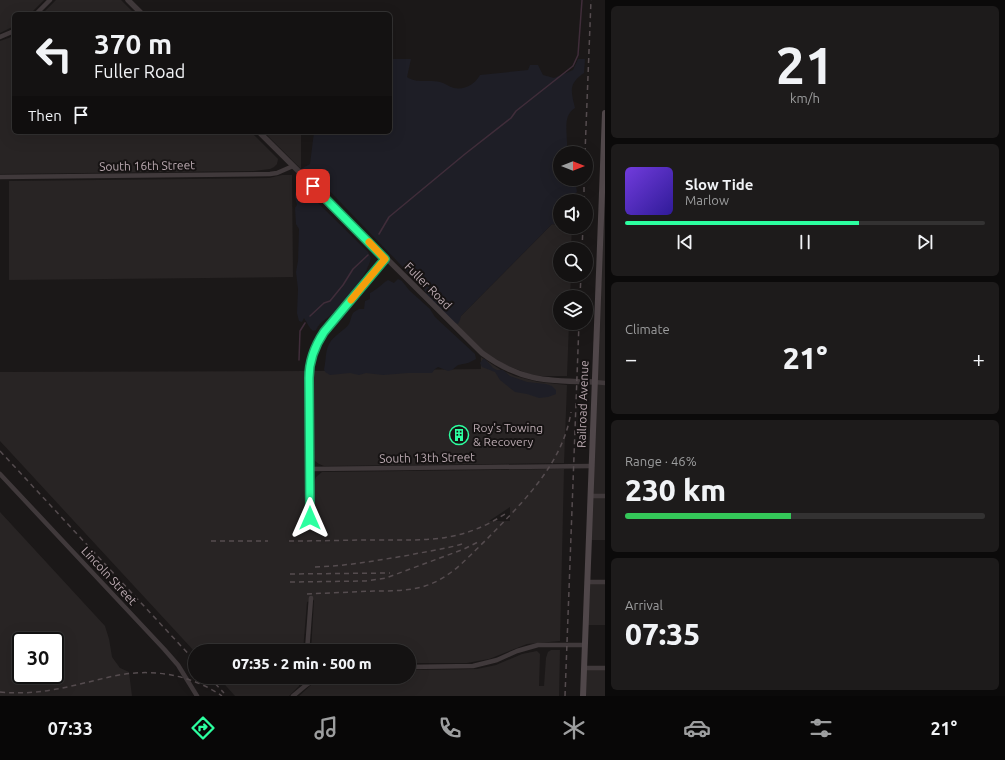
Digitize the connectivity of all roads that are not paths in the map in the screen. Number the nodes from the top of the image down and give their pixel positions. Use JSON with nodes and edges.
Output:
{"nodes":[{"id":1,"x":50,"y":0,"type":"edge"},
{"id":2,"x":128,"y":0,"type":"edge"},
{"id":3,"x":38,"y":12,"type":"edge"},
{"id":4,"x":140,"y":12,"type":"edge"},
{"id":5,"x":12,"y":32,"type":"edge"},
{"id":6,"x":0,"y":37,"type":"edge"},
{"id":7,"x":605,"y":113,"type":"edge"},
{"id":8,"x":261,"y":134,"type":"edge"},
{"id":9,"x":292,"y":166,"type":"junction"},
{"id":10,"x":0,"y":177,"type":"edge"},
{"id":11,"x":385,"y":259,"type":"junction"},
{"id":12,"x":594,"y":382,"type":"junction"},
{"id":13,"x":605,"y":383,"type":"edge"},
{"id":14,"x":592,"y":466,"type":"junction"},
{"id":15,"x":310,"y":469,"type":"junction"},
{"id":16,"x":0,"y":474,"type":"edge"},
{"id":17,"x":591,"y":496,"type":"junction"},
{"id":18,"x":605,"y":496,"type":"edge"},
{"id":19,"x":310,"y":518,"type":"dead end"},
{"id":20,"x":587,"y":582,"type":"junction"},
{"id":21,"x":605,"y":582,"type":"edge"},
{"id":22,"x":311,"y":598,"type":"dead end"},
{"id":23,"x":308,"y":644,"type":"edge"},
{"id":24,"x":585,"y":645,"type":"junction"},
{"id":25,"x":416,"y":667,"type":"edge"},
{"id":26,"x":584,"y":668,"type":"junction"},
{"id":27,"x":605,"y":668,"type":"edge"},
{"id":28,"x":307,"y":684,"type":"edge"},
{"id":29,"x":304,"y":686,"type":"joint"},
{"id":30,"x":197,"y":696,"type":"edge"},
{"id":31,"x":294,"y":696,"type":"edge"},
{"id":32,"x":582,"y":696,"type":"edge"}],
"edges":[{"from":1,"to":3,"type":"street"},
{"from":2,"to":4,"type":"street"},
{"from":5,"to":6,"type":"street"},
{"from":7,"to":12,"type":"main road","name":"Railroad Avenue"},
{"from":8,"to":9,"type":"street","name":"Fuller Road"},
{"from":9,"to":10,"type":"street","name":"South 16th Street"},
{"from":9,"to":11,"type":"street","name":"Fuller Road"},
{"from":11,"to":12,"type":"street","name":"Fuller Road"},
{"from":11,"to":15,"type":"street"},
{"from":12,"to":13,"type":"street"},
{"from":12,"to":14,"type":"main road","name":"Railroad Avenue"},
{"from":14,"to":15,"type":"street","name":"South 13th Street"},
{"from":14,"to":17,"type":"main road","name":"Railroad Avenue"},
{"from":15,"to":19,"type":"street"},
{"from":16,"to":30,"type":"street","name":"Lincoln Street"},
{"from":17,"to":18,"type":"street"},
{"from":17,"to":20,"type":"main road","name":"Railroad Avenue"},
{"from":20,"to":21,"type":"street"},
{"from":20,"to":24,"type":"main road","name":"Railroad Avenue"},
{"from":22,"to":23,"type":"street"},
{"from":24,"to":25,"type":"street"},
{"from":24,"to":26,"type":"main road","name":"Railroad Avenue"},
{"from":26,"to":27,"type":"street"},
{"from":26,"to":32,"type":"main road","name":"Railroad Avenue"},
{"from":28,"to":29,"type":"street"},
{"from":29,"to":31,"type":"street"}]}
